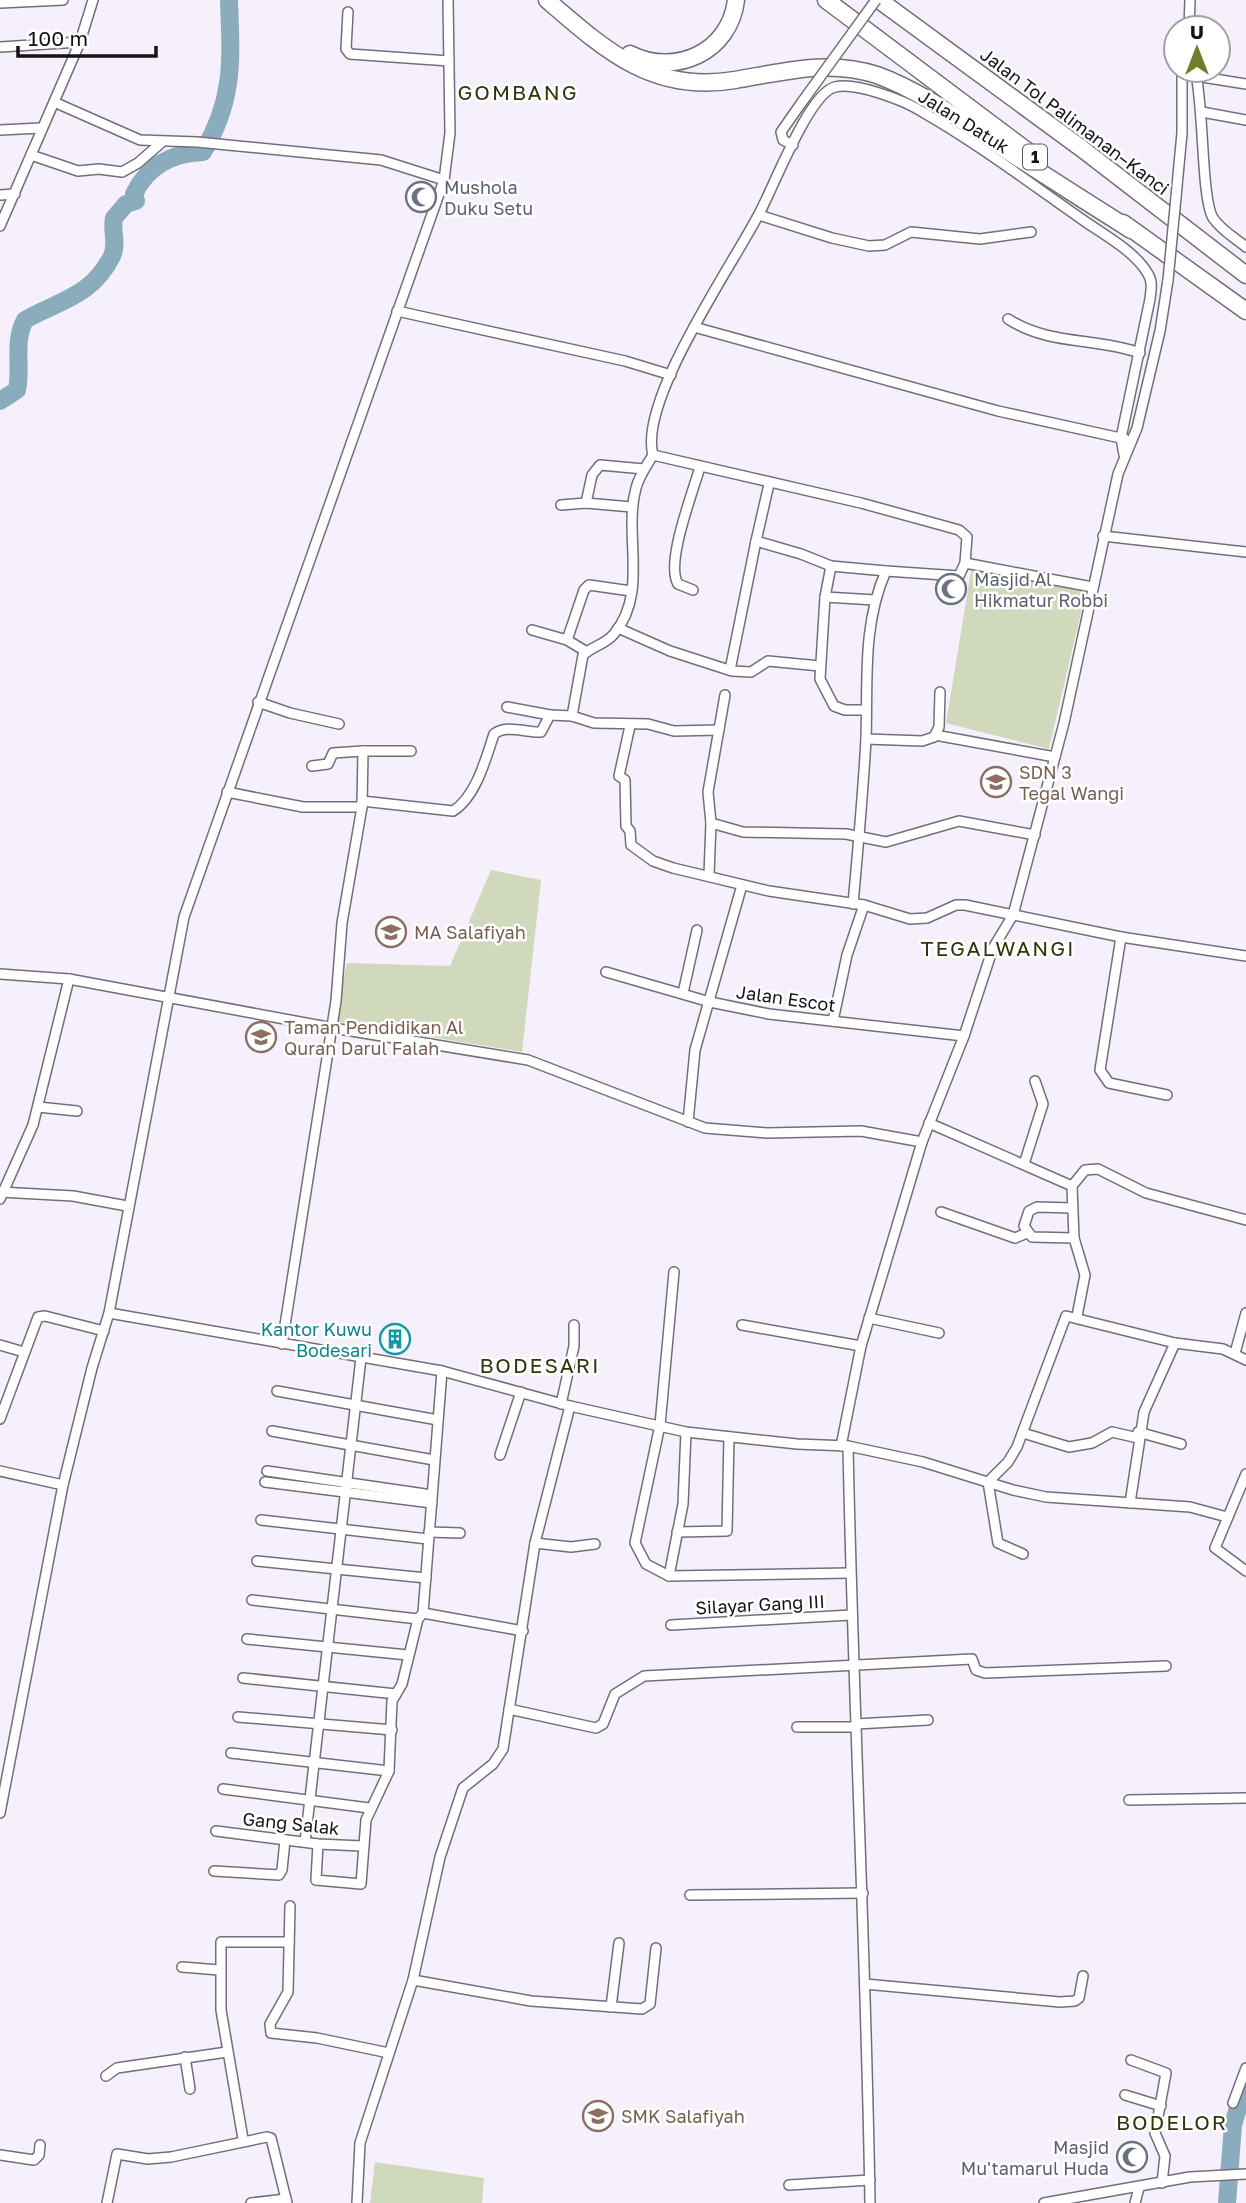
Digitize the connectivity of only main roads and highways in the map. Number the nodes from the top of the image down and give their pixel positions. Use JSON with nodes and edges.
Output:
{"nodes":[{"id":1,"x":547,"y":0,"type":"edge"},
{"id":2,"x":563,"y":0,"type":"edge"},
{"id":3,"x":736,"y":0,"type":"edge"},
{"id":4,"x":825,"y":0,"type":"edge"},
{"id":5,"x":878,"y":0,"type":"edge"},
{"id":6,"x":1131,"y":230,"type":"junction"},
{"id":7,"x":1246,"y":275,"type":"edge"},
{"id":8,"x":1246,"y":311,"type":"edge"}],
"edges":[{"from":1,"to":6,"type":"highway"},
{"from":2,"to":3,"type":"highway"},
{"from":4,"to":6,"type":"highway","number":"1"},
{"from":5,"to":7,"type":"highway","name":"Jalan Tol Palimanan–Kanci","number":"1"},
{"from":6,"to":8,"type":"highway","number":"1"}]}
